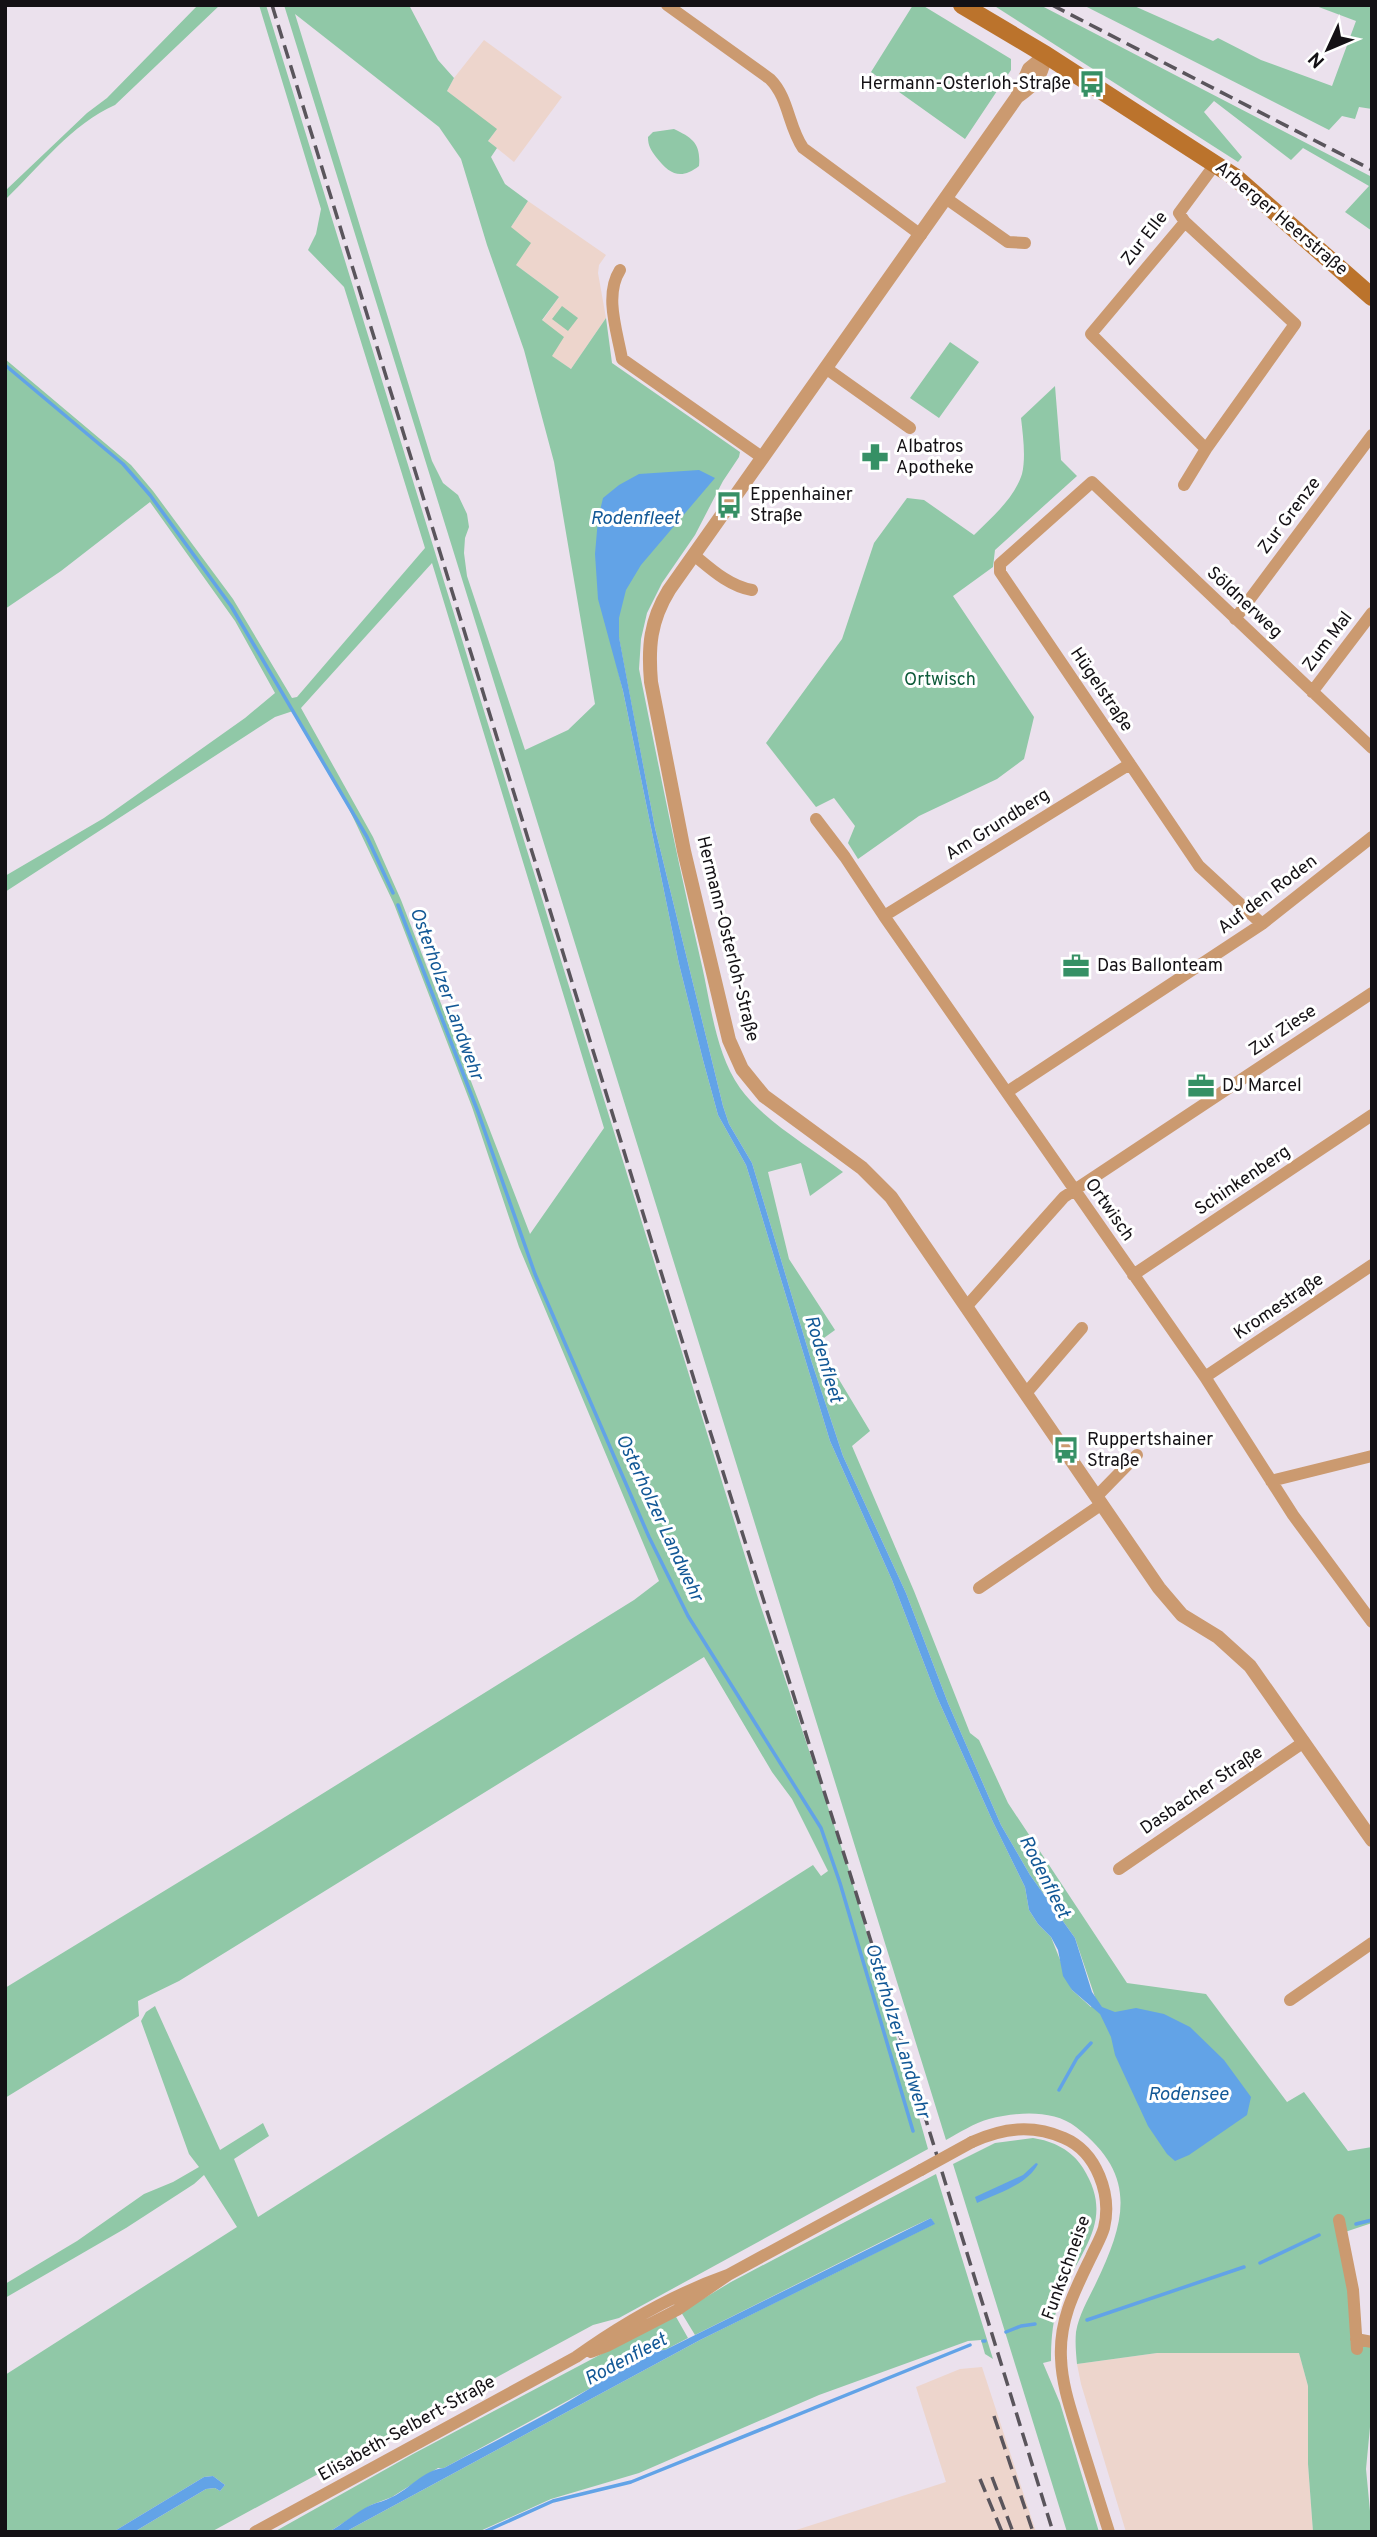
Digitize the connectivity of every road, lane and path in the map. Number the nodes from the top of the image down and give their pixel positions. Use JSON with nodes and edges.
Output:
{"nodes":[{"id":1,"x":667,"y":5,"type":"edge"},
{"id":2,"x":962,"y":5,"type":"edge"},
{"id":3,"x":1046,"y":55,"type":"junction"},
{"id":4,"x":1216,"y":163,"type":"junction"},
{"id":5,"x":947,"y":199,"type":"junction"},
{"id":6,"x":1185,"y":222,"type":"junction"},
{"id":7,"x":921,"y":235,"type":"junction"},
{"id":8,"x":1025,"y":243,"type":"dead end"},
{"id":9,"x":620,"y":270,"type":"dead end"},
{"id":10,"x":1372,"y":296,"type":"edge"},
{"id":11,"x":827,"y":369,"type":"junction"},
{"id":12,"x":909,"y":428,"type":"dead end"},
{"id":13,"x":1372,"y":435,"type":"edge"},
{"id":14,"x":1206,"y":449,"type":"junction"},
{"id":15,"x":763,"y":458,"type":"junction"},
{"id":16,"x":1092,"y":482,"type":"joint"},
{"id":17,"x":1184,"y":485,"type":"dead end"},
{"id":18,"x":694,"y":555,"type":"junction"},
{"id":19,"x":752,"y":590,"type":"dead end"},
{"id":20,"x":1372,"y":613,"type":"edge"},
{"id":21,"x":1235,"y":618,"type":"junction"},
{"id":22,"x":1312,"y":692,"type":"junction"},
{"id":23,"x":1372,"y":748,"type":"edge"},
{"id":24,"x":1130,"y":764,"type":"junction"},
{"id":25,"x":816,"y":819,"type":"dead end"},
{"id":26,"x":1372,"y":836,"type":"edge"},
{"id":27,"x":884,"y":916,"type":"junction"},
{"id":28,"x":1262,"y":924,"type":"junction"},
{"id":29,"x":1372,"y":993,"type":"edge"},
{"id":30,"x":1007,"y":1092,"type":"junction"},
{"id":31,"x":1372,"y":1115,"type":"edge"},
{"id":32,"x":1074,"y":1191,"type":"junction"},
{"id":33,"x":1372,"y":1265,"type":"edge"},
{"id":34,"x":1133,"y":1275,"type":"junction"},
{"id":35,"x":966,"y":1307,"type":"junction"},
{"id":36,"x":1082,"y":1328,"type":"dead end"},
{"id":37,"x":1205,"y":1377,"type":"junction"},
{"id":38,"x":1027,"y":1392,"type":"junction"},
{"id":39,"x":1137,"y":1455,"type":"dead end"},
{"id":40,"x":1372,"y":1456,"type":"edge"},
{"id":41,"x":1271,"y":1481,"type":"junction"},
{"id":42,"x":1099,"y":1500,"type":"junction"},
{"id":43,"x":979,"y":1588,"type":"dead end"},
{"id":44,"x":1372,"y":1622,"type":"edge"},
{"id":45,"x":1304,"y":1742,"type":"junction"},
{"id":46,"x":1372,"y":1840,"type":"edge"},
{"id":47,"x":1119,"y":1869,"type":"dead end"},
{"id":48,"x":1372,"y":1943,"type":"edge"},
{"id":49,"x":1290,"y":2000,"type":"dead end"},
{"id":50,"x":921,"y":2170,"type":"joint"},
{"id":51,"x":1339,"y":2220,"type":"dead end"},
{"id":52,"x":1372,"y":2342,"type":"edge"},
{"id":53,"x":255,"y":2532,"type":"edge"},
{"id":54,"x":1109,"y":2532,"type":"edge"}],
"edges":[{"from":1,"to":7,"type":"street"},
{"from":2,"to":3,"type":"main road","name":"Arberger Heerstraße"},
{"from":3,"to":4,"type":"main road","name":"Arberger Heerstraße"},
{"from":3,"to":5,"type":"street","name":"Hermann-Osterloh-Straße"},
{"from":4,"to":6,"type":"street","name":"Zur Elle"},
{"from":4,"to":10,"type":"main road","name":"Arberger Heerstraße"},
{"from":5,"to":7,"type":"street","name":"Hermann-Osterloh-Straße"},
{"from":5,"to":8,"type":"street"},
{"from":6,"to":14,"type":"street"},
{"from":6,"to":14,"type":"street","name":"Zur Elle"},
{"from":7,"to":11,"type":"street","name":"Hermann-Osterloh-Straße"},
{"from":9,"to":15,"type":"street"},
{"from":11,"to":12,"type":"street"},
{"from":11,"to":15,"type":"street","name":"Hermann-Osterloh-Straße"},
{"from":13,"to":21,"type":"street","name":"Zur Grenze"},
{"from":14,"to":17,"type":"street"},
{"from":15,"to":18,"type":"street","name":"Hermann-Osterloh-Straße"},
{"from":16,"to":21,"type":"street","name":"Söldnerweg"},
{"from":16,"to":24,"type":"street","name":"Hügelstraße"},
{"from":18,"to":19,"type":"street"},
{"from":18,"to":35,"type":"street","name":"Hermann-Osterloh-Straße"},
{"from":20,"to":22,"type":"street","name":"Zum Mal"},
{"from":21,"to":22,"type":"street","name":"Söldnerweg"},
{"from":22,"to":23,"type":"street","name":"Söldnerweg"},
{"from":24,"to":27,"type":"street","name":"Am Grundberg"},
{"from":24,"to":28,"type":"street","name":"Hügelstraße"},
{"from":25,"to":27,"type":"street","name":"Ortwisch"},
{"from":26,"to":28,"type":"street","name":"Auf den Roden"},
{"from":27,"to":30,"type":"street","name":"Ortwisch"},
{"from":28,"to":30,"type":"street","name":"Auf den Roden"},
{"from":29,"to":32,"type":"street","name":"Zur Ziese"},
{"from":30,"to":32,"type":"street","name":"Ortwisch"},
{"from":31,"to":34,"type":"street","name":"Schinkenberg"},
{"from":32,"to":34,"type":"street","name":"Ortwisch"},
{"from":32,"to":35,"type":"street","name":"Zur Ziese"},
{"from":33,"to":37,"type":"street","name":"Kromestraße"},
{"from":34,"to":37,"type":"street","name":"Ortwisch"},
{"from":35,"to":38,"type":"street","name":"Hermann-Osterloh-Straße"},
{"from":36,"to":38,"type":"street"},
{"from":37,"to":41,"type":"street","name":"Ortwisch"},
{"from":38,"to":42,"type":"street","name":"Hermann-Osterloh-Straße"},
{"from":39,"to":42,"type":"street"},
{"from":40,"to":41,"type":"street"},
{"from":41,"to":44,"type":"street","name":"Ortwisch"},
{"from":42,"to":43,"type":"street"},
{"from":42,"to":45,"type":"street","name":"Hermann-Osterloh-Straße"},
{"from":45,"to":46,"type":"street","name":"Hermann-Osterloh-Straße"},
{"from":45,"to":47,"type":"street","name":"Dasbacher Straße"},
{"from":48,"to":49,"type":"street"},
{"from":50,"to":53,"type":"street","name":"Elisabeth-Selbert-Straße"},
{"from":50,"to":54,"type":"street","name":"Funkschneise","bridge":true},
{"from":51,"to":52,"type":"street"}]}
